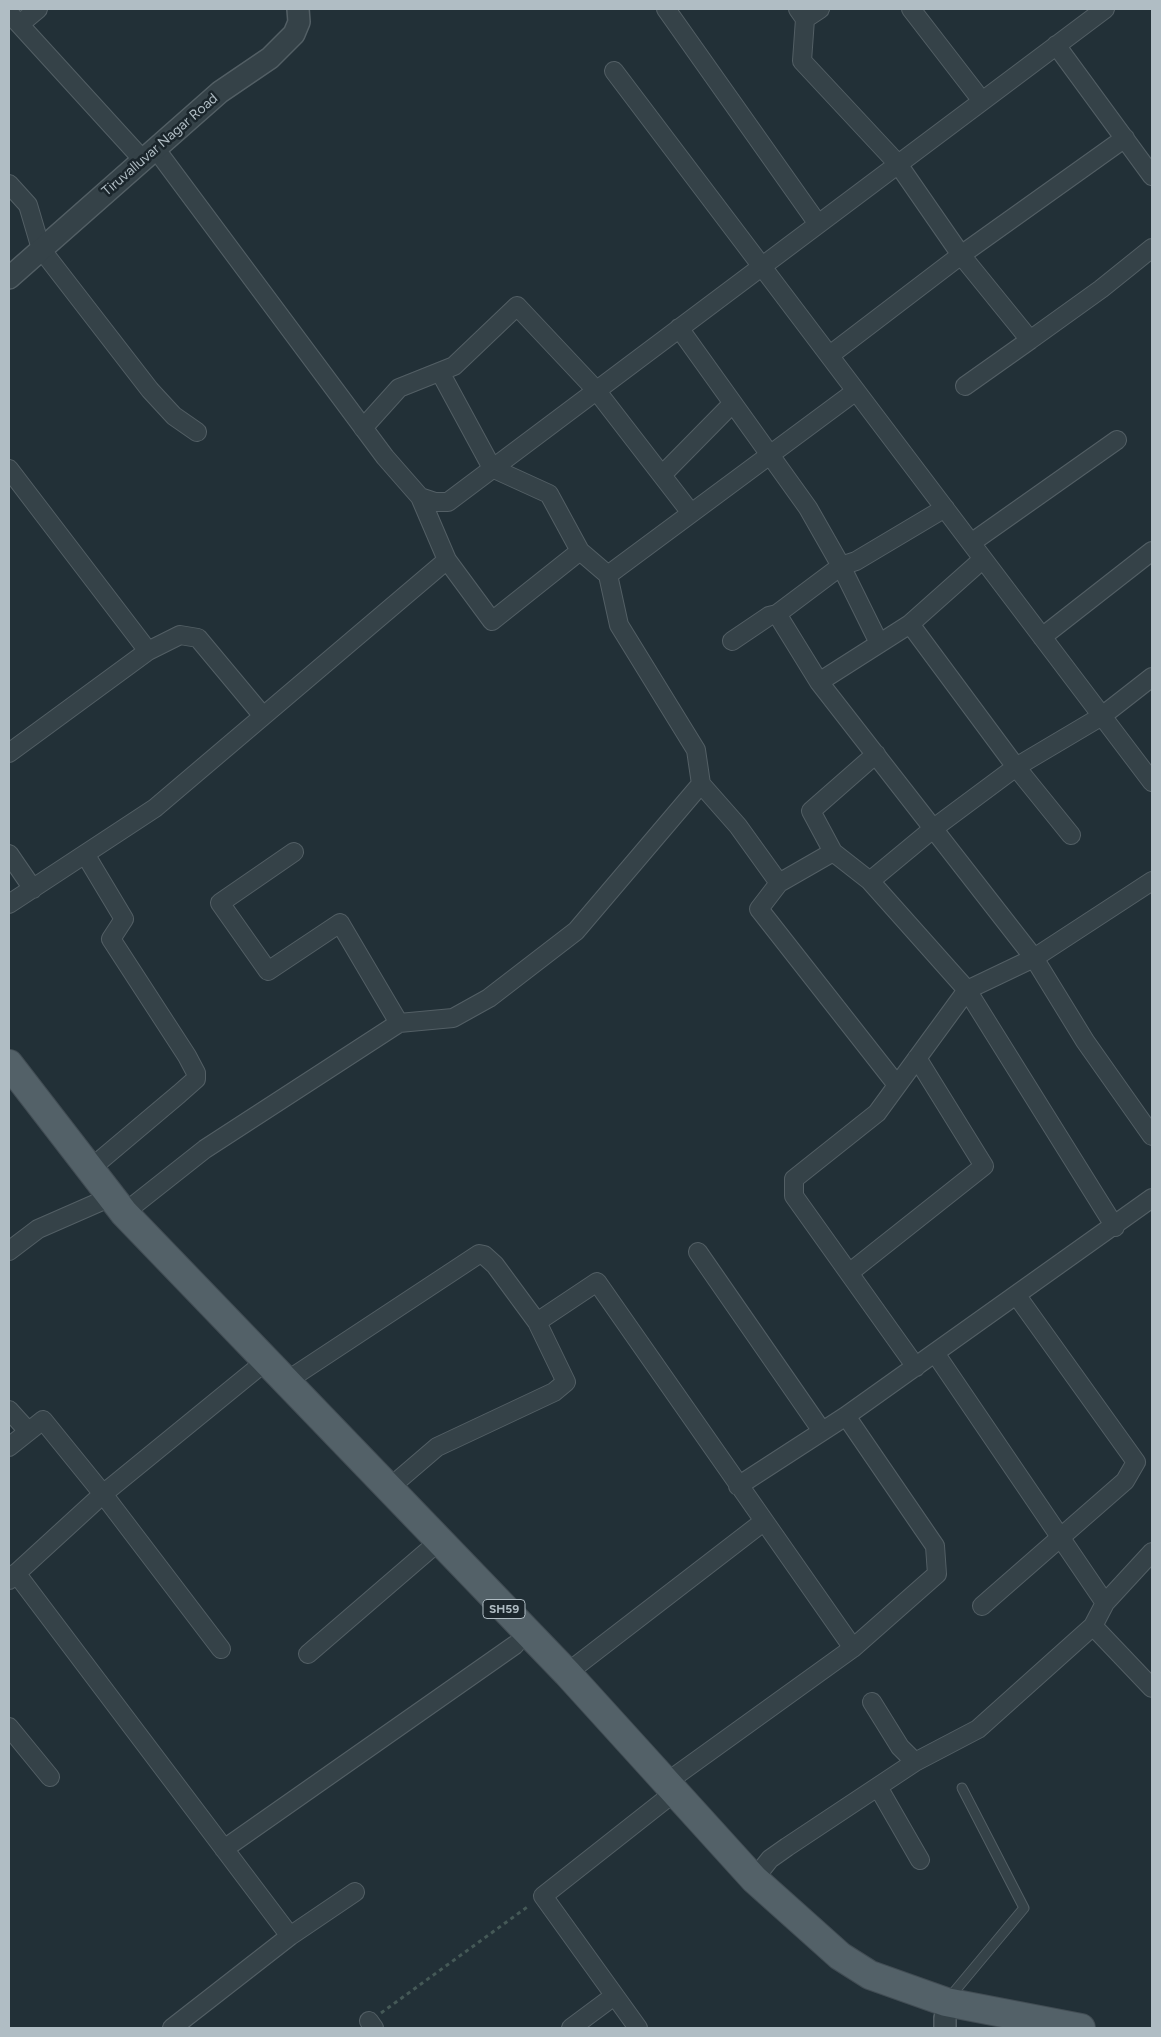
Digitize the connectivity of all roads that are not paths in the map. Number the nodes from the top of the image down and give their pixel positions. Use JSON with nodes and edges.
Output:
{"nodes":[{"id":1,"x":38,"y":9,"type":"edge"},
{"id":2,"x":298,"y":9,"type":"edge"},
{"id":3,"x":666,"y":9,"type":"edge"},
{"id":4,"x":820,"y":9,"type":"edge"},
{"id":5,"x":911,"y":9,"type":"edge"},
{"id":6,"x":1105,"y":9,"type":"edge"},
{"id":7,"x":802,"y":14,"type":"edge"},
{"id":8,"x":14,"y":19,"type":"edge"},
{"id":9,"x":1056,"y":45,"type":"junction"},
{"id":10,"x":614,"y":71,"type":"dead end"},
{"id":11,"x":982,"y":101,"type":"junction"},
{"id":12,"x":1125,"y":138,"type":"junction"},
{"id":13,"x":149,"y":154,"type":"junction"},
{"id":14,"x":898,"y":164,"type":"junction"},
{"id":15,"x":1152,"y":176,"type":"edge"},
{"id":16,"x":9,"y":184,"type":"edge"},
{"id":17,"x":818,"y":224,"type":"junction"},
{"id":18,"x":1152,"y":248,"type":"edge"},
{"id":19,"x":42,"y":249,"type":"junction"},
{"id":20,"x":961,"y":255,"type":"junction"},
{"id":21,"x":763,"y":265,"type":"junction"},
{"id":22,"x":9,"y":278,"type":"edge"},
{"id":23,"x":679,"y":328,"type":"junction"},
{"id":24,"x":1030,"y":340,"type":"junction"},
{"id":25,"x":830,"y":355,"type":"junction"},
{"id":26,"x":440,"y":372,"type":"junction"},
{"id":27,"x":965,"y":386,"type":"dead end"},
{"id":28,"x":596,"y":390,"type":"junction"},
{"id":29,"x":856,"y":391,"type":"junction"},
{"id":30,"x":732,"y":404,"type":"junction"},
{"id":31,"x":363,"y":428,"type":"junction"},
{"id":32,"x":197,"y":432,"type":"dead end"},
{"id":33,"x":1117,"y":440,"type":"dead end"},
{"id":34,"x":768,"y":455,"type":"junction"},
{"id":35,"x":492,"y":468,"type":"junction"},
{"id":36,"x":9,"y":469,"type":"edge"},
{"id":37,"x":662,"y":476,"type":"junction"},
{"id":38,"x":420,"y":497,"type":"junction"},
{"id":39,"x":945,"y":508,"type":"junction"},
{"id":40,"x":691,"y":513,"type":"junction"},
{"id":41,"x":971,"y":543,"type":"junction"},
{"id":42,"x":580,"y":551,"type":"junction"},
{"id":43,"x":1152,"y":551,"type":"edge"},
{"id":44,"x":983,"y":559,"type":"junction"},
{"id":45,"x":447,"y":560,"type":"junction"},
{"id":46,"x":841,"y":566,"type":"junction"},
{"id":47,"x":608,"y":575,"type":"junction"},
{"id":48,"x":777,"y":614,"type":"junction"},
{"id":49,"x":910,"y":624,"type":"junction"},
{"id":50,"x":1042,"y":637,"type":"junction"},
{"id":51,"x":732,"y":641,"type":"dead end"},
{"id":52,"x":879,"y":643,"type":"junction"},
{"id":53,"x":148,"y":650,"type":"junction"},
{"id":54,"x":1152,"y":677,"type":"edge"},
{"id":55,"x":819,"y":682,"type":"junction"},
{"id":56,"x":263,"y":716,"type":"junction"},
{"id":57,"x":1102,"y":716,"type":"junction"},
{"id":58,"x":9,"y":753,"type":"edge"},
{"id":59,"x":876,"y":754,"type":"junction"},
{"id":60,"x":1016,"y":767,"type":"junction"},
{"id":61,"x":1152,"y":782,"type":"edge"},
{"id":62,"x":701,"y":784,"type":"junction"},
{"id":63,"x":934,"y":828,"type":"junction"},
{"id":64,"x":1071,"y":836,"type":"dead end"},
{"id":65,"x":294,"y":852,"type":"dead end"},
{"id":66,"x":833,"y":852,"type":"junction"},
{"id":67,"x":9,"y":854,"type":"edge"},
{"id":68,"x":85,"y":854,"type":"junction"},
{"id":69,"x":1152,"y":881,"type":"edge"},
{"id":70,"x":870,"y":882,"type":"junction"},
{"id":71,"x":779,"y":883,"type":"junction"},
{"id":72,"x":34,"y":888,"type":"junction"},
{"id":73,"x":9,"y":904,"type":"edge"},
{"id":74,"x":1034,"y":958,"type":"junction"},
{"id":75,"x":966,"y":990,"type":"junction"},
{"id":76,"x":399,"y":1023,"type":"junction"},
{"id":77,"x":917,"y":1058,"type":"junction"},
{"id":78,"x":9,"y":1064,"type":"edge"},
{"id":79,"x":898,"y":1085,"type":"junction"},
{"id":80,"x":9,"y":1088,"type":"edge"},
{"id":81,"x":1152,"y":1136,"type":"edge"},
{"id":82,"x":90,"y":1169,"type":"junction"},
{"id":83,"x":1152,"y":1198,"type":"edge"},
{"id":84,"x":111,"y":1204,"type":"junction"},
{"id":85,"x":1115,"y":1227,"type":"junction"},
{"id":86,"x":10,"y":1247,"type":"edge"},
{"id":87,"x":698,"y":1252,"type":"dead end"},
{"id":88,"x":849,"y":1273,"type":"junction"},
{"id":89,"x":1017,"y":1296,"type":"junction"},
{"id":90,"x":537,"y":1322,"type":"junction"},
{"id":91,"x":935,"y":1354,"type":"junction"},
{"id":92,"x":261,"y":1365,"type":"junction"},
{"id":93,"x":916,"y":1367,"type":"junction"},
{"id":94,"x":285,"y":1382,"type":"junction"},
{"id":95,"x":9,"y":1410,"type":"edge"},
{"id":96,"x":846,"y":1416,"type":"junction"},
{"id":97,"x":822,"y":1431,"type":"junction"},
{"id":98,"x":28,"y":1432,"type":"junction"},
{"id":99,"x":9,"y":1447,"type":"edge"},
{"id":100,"x":738,"y":1486,"type":"junction"},
{"id":101,"x":388,"y":1489,"type":"junction"},
{"id":102,"x":103,"y":1494,"type":"junction"},
{"id":103,"x":763,"y":1522,"type":"junction"},
{"id":104,"x":1061,"y":1536,"type":"junction"},
{"id":105,"x":430,"y":1549,"type":"junction"},
{"id":106,"x":1152,"y":1552,"type":"edge"},
{"id":107,"x":13,"y":1576,"type":"edge"},
{"id":108,"x":1105,"y":1603,"type":"junction"},
{"id":109,"x":982,"y":1606,"type":"dead end"},
{"id":110,"x":1093,"y":1626,"type":"junction"},
{"id":111,"x":515,"y":1645,"type":"dead end"},
{"id":112,"x":221,"y":1648,"type":"dead end"},
{"id":113,"x":853,"y":1648,"type":"junction"},
{"id":114,"x":308,"y":1654,"type":"dead end"},
{"id":115,"x":567,"y":1673,"type":"junction"},
{"id":116,"x":1152,"y":1688,"type":"edge"},
{"id":117,"x":872,"y":1702,"type":"dead end"},
{"id":118,"x":9,"y":1727,"type":"edge"},
{"id":119,"x":915,"y":1762,"type":"junction"},
{"id":120,"x":50,"y":1777,"type":"dead end"},
{"id":121,"x":878,"y":1787,"type":"junction"},
{"id":122,"x":962,"y":1788,"type":"dead end"},
{"id":123,"x":667,"y":1790,"type":"junction"},
{"id":124,"x":224,"y":1849,"type":"junction"},
{"id":125,"x":920,"y":1860,"type":"dead end"},
{"id":126,"x":754,"y":1879,"type":"junction"},
{"id":127,"x":356,"y":1892,"type":"dead end"},
{"id":128,"x":290,"y":1936,"type":"junction"},
{"id":129,"x":614,"y":1996,"type":"junction"},
{"id":130,"x":945,"y":2016,"type":"edge"},
{"id":131,"x":172,"y":2028,"type":"edge"},
{"id":132,"x":571,"y":2028,"type":"edge"},
{"id":133,"x":638,"y":2028,"type":"edge"},
{"id":134,"x":1004,"y":2028,"type":"edge"},
{"id":135,"x":1081,"y":2028,"type":"edge"}],
"edges":[{"from":1,"to":8,"type":"street"},
{"from":2,"to":13,"type":"street","name":"Tiruvalluvar Nagar Road"},
{"from":3,"to":17,"type":"street"},
{"from":4,"to":7,"type":"street"},
{"from":5,"to":11,"type":"street"},
{"from":6,"to":9,"type":"street"},
{"from":7,"to":14,"type":"street"},
{"from":8,"to":13,"type":"street"},
{"from":9,"to":11,"type":"street"},
{"from":9,"to":12,"type":"street"},
{"from":10,"to":21,"type":"street"},
{"from":11,"to":14,"type":"street"},
{"from":12,"to":15,"type":"street"},
{"from":12,"to":20,"type":"street"},
{"from":13,"to":19,"type":"street","name":"Tiruvalluvar Nagar Road"},
{"from":13,"to":31,"type":"street"},
{"from":14,"to":17,"type":"street"},
{"from":14,"to":20,"type":"street"},
{"from":16,"to":19,"type":"street"},
{"from":17,"to":21,"type":"street"},
{"from":18,"to":24,"type":"street"},
{"from":19,"to":22,"type":"street","name":"Tiruvalluvar Nagar Road"},
{"from":19,"to":32,"type":"street"},
{"from":20,"to":24,"type":"street"},
{"from":20,"to":25,"type":"street"},
{"from":21,"to":23,"type":"street"},
{"from":21,"to":25,"type":"street"},
{"from":23,"to":28,"type":"street"},
{"from":23,"to":30,"type":"street"},
{"from":24,"to":27,"type":"street"},
{"from":25,"to":29,"type":"street"},
{"from":26,"to":28,"type":"street"},
{"from":26,"to":31,"type":"street"},
{"from":26,"to":35,"type":"street"},
{"from":28,"to":35,"type":"street"},
{"from":28,"to":37,"type":"street"},
{"from":29,"to":34,"type":"street"},
{"from":29,"to":39,"type":"street"},
{"from":30,"to":34,"type":"street"},
{"from":30,"to":37,"type":"street"},
{"from":31,"to":38,"type":"street"},
{"from":33,"to":41,"type":"street"},
{"from":34,"to":40,"type":"street"},
{"from":34,"to":46,"type":"street"},
{"from":35,"to":38,"type":"street"},
{"from":35,"to":42,"type":"street"},
{"from":36,"to":53,"type":"street"},
{"from":37,"to":40,"type":"street"},
{"from":38,"to":45,"type":"street"},
{"from":39,"to":41,"type":"street"},
{"from":39,"to":46,"type":"street"},
{"from":40,"to":47,"type":"street"},
{"from":41,"to":44,"type":"street"},
{"from":42,"to":45,"type":"street"},
{"from":42,"to":47,"type":"street"},
{"from":43,"to":50,"type":"street"},
{"from":44,"to":49,"type":"street"},
{"from":44,"to":50,"type":"street"},
{"from":45,"to":56,"type":"street"},
{"from":46,"to":48,"type":"street"},
{"from":46,"to":52,"type":"street"},
{"from":47,"to":62,"type":"street"},
{"from":48,"to":51,"type":"street"},
{"from":48,"to":55,"type":"street"},
{"from":49,"to":52,"type":"street"},
{"from":49,"to":60,"type":"street"},
{"from":50,"to":57,"type":"street"},
{"from":52,"to":55,"type":"street"},
{"from":53,"to":56,"type":"street"},
{"from":53,"to":58,"type":"street"},
{"from":54,"to":57,"type":"street"},
{"from":55,"to":59,"type":"street"},
{"from":56,"to":68,"type":"street"},
{"from":57,"to":60,"type":"street"},
{"from":57,"to":61,"type":"street"},
{"from":59,"to":63,"type":"street"},
{"from":59,"to":66,"type":"street"},
{"from":60,"to":63,"type":"street"},
{"from":60,"to":64,"type":"street"},
{"from":62,"to":71,"type":"street"},
{"from":62,"to":76,"type":"street"},
{"from":63,"to":70,"type":"street"},
{"from":63,"to":74,"type":"street"},
{"from":65,"to":76,"type":"street"},
{"from":66,"to":70,"type":"street"},
{"from":66,"to":71,"type":"street"},
{"from":67,"to":72,"type":"street"},
{"from":68,"to":72,"type":"street"},
{"from":68,"to":82,"type":"street"},
{"from":69,"to":74,"type":"street"},
{"from":70,"to":75,"type":"street"},
{"from":71,"to":79,"type":"street"},
{"from":72,"to":73,"type":"street"},
{"from":74,"to":75,"type":"street"},
{"from":74,"to":81,"type":"street"},
{"from":75,"to":77,"type":"street"},
{"from":75,"to":85,"type":"street"},
{"from":76,"to":84,"type":"street"},
{"from":77,"to":79,"type":"street"},
{"from":77,"to":88,"type":"street"},
{"from":78,"to":82,"type":"main road","number":"SH59"},
{"from":79,"to":88,"type":"street"},
{"from":80,"to":84,"type":"main road"},
{"from":82,"to":84,"type":"main road","number":"SH59"},
{"from":83,"to":85,"type":"street"},
{"from":84,"to":86,"type":"street"},
{"from":84,"to":92,"type":"main road","number":"SH59"},
{"from":85,"to":89,"type":"street"},
{"from":87,"to":97,"type":"street"},
{"from":88,"to":93,"type":"street"},
{"from":89,"to":91,"type":"street"},
{"from":89,"to":104,"type":"street"},
{"from":90,"to":94,"type":"street"},
{"from":90,"to":100,"type":"street"},
{"from":90,"to":101,"type":"street"},
{"from":91,"to":93,"type":"street"},
{"from":91,"to":104,"type":"street"},
{"from":92,"to":94,"type":"main road","number":"SH59"},
{"from":92,"to":102,"type":"street"},
{"from":92,"to":105,"type":"main road"},
{"from":93,"to":96,"type":"street"},
{"from":94,"to":101,"type":"main road","number":"SH59"},
{"from":95,"to":98,"type":"street"},
{"from":96,"to":97,"type":"street"},
{"from":96,"to":113,"type":"street"},
{"from":97,"to":100,"type":"street"},
{"from":98,"to":99,"type":"street"},
{"from":98,"to":102,"type":"street"},
{"from":100,"to":103,"type":"street"},
{"from":101,"to":115,"type":"main road","number":"SH59"},
{"from":102,"to":107,"type":"street"},
{"from":102,"to":112,"type":"street"},
{"from":103,"to":113,"type":"street"},
{"from":103,"to":115,"type":"street"},
{"from":104,"to":108,"type":"street"},
{"from":104,"to":109,"type":"street"},
{"from":105,"to":114,"type":"street"},
{"from":105,"to":123,"type":"main road"},
{"from":106,"to":108,"type":"street"},
{"from":107,"to":124,"type":"street"},
{"from":108,"to":110,"type":"street"},
{"from":110,"to":116,"type":"street"},
{"from":110,"to":119,"type":"street"},
{"from":111,"to":124,"type":"street"},
{"from":113,"to":123,"type":"street"},
{"from":115,"to":123,"type":"main road","number":"SH59"},
{"from":117,"to":119,"type":"street"},
{"from":118,"to":120,"type":"street"},
{"from":119,"to":121,"type":"street"},
{"from":121,"to":125,"type":"street"},
{"from":121,"to":126,"type":"street"},
{"from":122,"to":130,"type":"lane"},
{"from":123,"to":126,"type":"main road","number":"SH59"},
{"from":123,"to":129,"type":"street"},
{"from":123,"to":130,"type":"main road"},
{"from":124,"to":128,"type":"street"},
{"from":126,"to":130,"type":"main road","number":"SH59"},
{"from":127,"to":128,"type":"street"},
{"from":128,"to":131,"type":"street"},
{"from":129,"to":132,"type":"street"},
{"from":129,"to":133,"type":"street"},
{"from":130,"to":134,"type":"main road"},
{"from":130,"to":135,"type":"main road","number":"SH59"}]}
